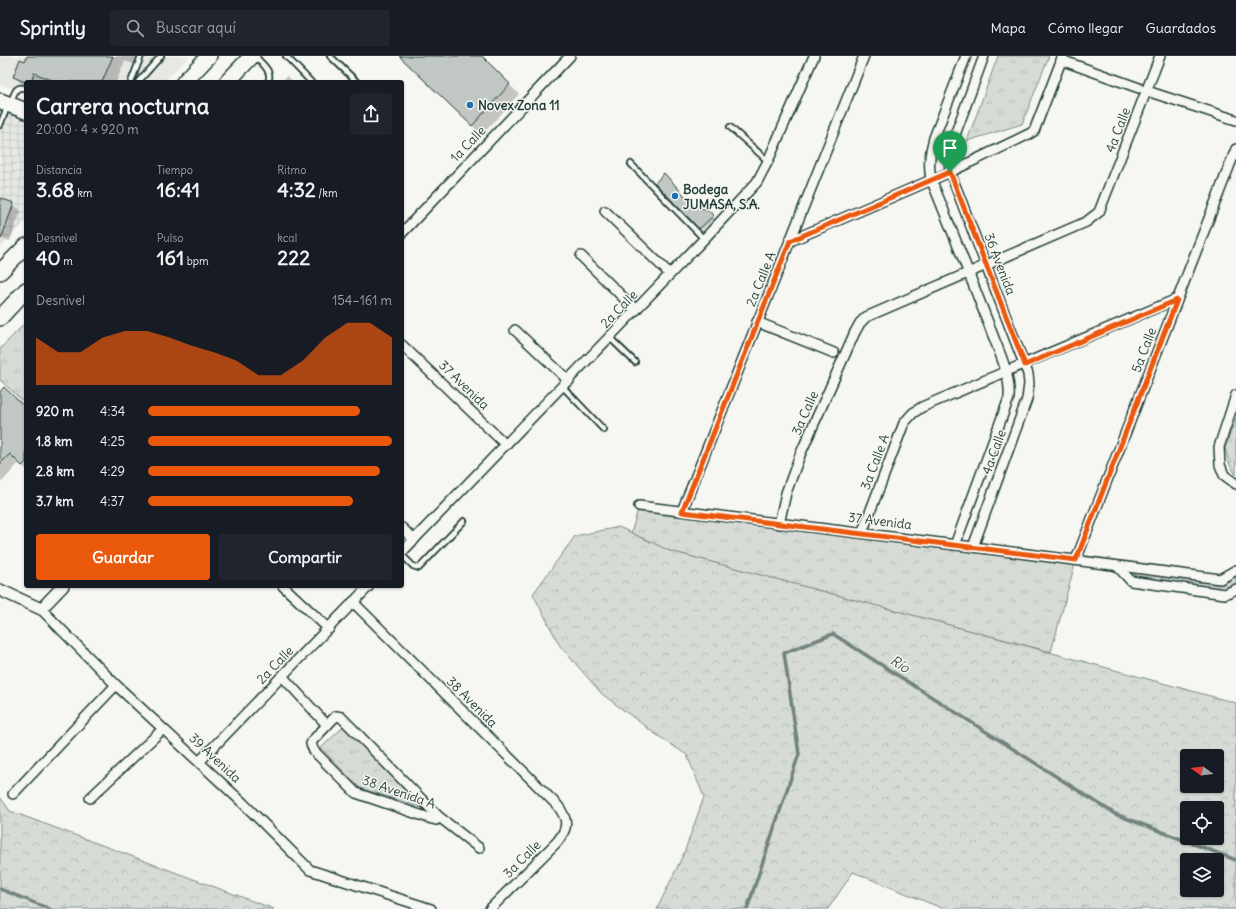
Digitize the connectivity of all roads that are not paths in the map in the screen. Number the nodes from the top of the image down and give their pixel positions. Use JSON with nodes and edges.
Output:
{"nodes":[{"id":1,"x":141,"y":56,"type":"edge"},
{"id":2,"x":161,"y":56,"type":"edge"},
{"id":3,"x":254,"y":56,"type":"edge"},
{"id":4,"x":286,"y":56,"type":"edge"},
{"id":5,"x":330,"y":56,"type":"edge"},
{"id":6,"x":570,"y":56,"type":"edge"},
{"id":7,"x":814,"y":56,"type":"edge"},
{"id":8,"x":966,"y":56,"type":"edge"},
{"id":9,"x":984,"y":56,"type":"edge"},
{"id":10,"x":1160,"y":56,"type":"edge"},
{"id":11,"x":862,"y":57,"type":"edge"},
{"id":12,"x":1062,"y":58,"type":"edge"},
{"id":13,"x":204,"y":60,"type":"edge"},
{"id":14,"x":132,"y":80,"type":"edge"},
{"id":15,"x":140,"y":80,"type":"edge"},
{"id":16,"x":186,"y":80,"type":"edge"},
{"id":17,"x":230,"y":80,"type":"edge"},
{"id":18,"x":269,"y":80,"type":"edge"},
{"id":19,"x":310,"y":80,"type":"edge"},
{"id":20,"x":354,"y":80,"type":"edge"},
{"id":21,"x":24,"y":88,"type":"edge"},
{"id":22,"x":1143,"y":90,"type":"junction"},
{"id":23,"x":5,"y":100,"type":"edge"},
{"id":24,"x":24,"y":104,"type":"edge"},
{"id":25,"x":24,"y":110,"type":"edge"},
{"id":26,"x":1236,"y":120,"type":"edge"},
{"id":27,"x":0,"y":125,"type":"edge"},
{"id":28,"x":730,"y":127,"type":"dead end"},
{"id":29,"x":1236,"y":149,"type":"edge"},
{"id":30,"x":768,"y":160,"type":"junction"},
{"id":31,"x":631,"y":164,"type":"dead end"},
{"id":32,"x":950,"y":172,"type":"junction"},
{"id":33,"x":931,"y":179,"type":"junction"},
{"id":34,"x":606,"y":211,"type":"dead end"},
{"id":35,"x":404,"y":231,"type":"edge"},
{"id":36,"x":704,"y":239,"type":"junction"},
{"id":37,"x":790,"y":241,"type":"junction"},
{"id":38,"x":24,"y":248,"type":"edge"},
{"id":39,"x":581,"y":256,"type":"dead end"},
{"id":40,"x":986,"y":265,"type":"junction"},
{"id":41,"x":0,"y":272,"type":"edge"},
{"id":42,"x":969,"y":272,"type":"junction"},
{"id":43,"x":670,"y":274,"type":"junction"},
{"id":44,"x":24,"y":292,"type":"edge"},
{"id":45,"x":1177,"y":300,"type":"junction"},
{"id":46,"x":636,"y":310,"type":"junction"},
{"id":47,"x":0,"y":318,"type":"edge"},
{"id":48,"x":757,"y":322,"type":"junction"},
{"id":49,"x":516,"y":330,"type":"dead end"},
{"id":50,"x":610,"y":338,"type":"junction"},
{"id":51,"x":404,"y":348,"type":"edge"},
{"id":52,"x":834,"y":353,"type":"dead end"},
{"id":53,"x":635,"y":362,"type":"dead end"},
{"id":54,"x":1025,"y":365,"type":"junction"},
{"id":55,"x":1006,"y":372,"type":"junction"},
{"id":56,"x":566,"y":384,"type":"junction"},
{"id":57,"x":1236,"y":395,"type":"edge"},
{"id":58,"x":604,"y":430,"type":"dead end"},
{"id":59,"x":506,"y":445,"type":"junction"},
{"id":60,"x":1236,"y":484,"type":"edge"},
{"id":61,"x":639,"y":506,"type":"dead end"},
{"id":62,"x":682,"y":512,"type":"junction"},
{"id":63,"x":464,"y":521,"type":"dead end"},
{"id":64,"x":779,"y":524,"type":"junction"},
{"id":65,"x":404,"y":530,"type":"edge"},
{"id":66,"x":862,"y":533,"type":"junction"},
{"id":67,"x":414,"y":540,"type":"junction"},
{"id":68,"x":955,"y":545,"type":"junction"},
{"id":69,"x":973,"y":547,"type":"junction"},
{"id":70,"x":404,"y":552,"type":"edge"},
{"id":71,"x":404,"y":556,"type":"edge"},
{"id":72,"x":1076,"y":560,"type":"junction"},
{"id":73,"x":1117,"y":566,"type":"junction"},
{"id":74,"x":1236,"y":570,"type":"edge"},
{"id":75,"x":61,"y":588,"type":"edge"},
{"id":76,"x":285,"y":588,"type":"edge"},
{"id":77,"x":367,"y":588,"type":"edge"},
{"id":78,"x":1236,"y":589,"type":"edge"},
{"id":79,"x":0,"y":590,"type":"edge"},
{"id":80,"x":353,"y":602,"type":"junction"},
{"id":81,"x":41,"y":609,"type":"junction"},
{"id":82,"x":328,"y":628,"type":"junction"},
{"id":83,"x":283,"y":677,"type":"junction"},
{"id":84,"x":116,"y":685,"type":"junction"},
{"id":85,"x":327,"y":725,"type":"junction"},
{"id":86,"x":163,"y":729,"type":"junction"},
{"id":87,"x":199,"y":762,"type":"junction"},
{"id":88,"x":13,"y":794,"type":"dead end"},
{"id":89,"x":90,"y":798,"type":"dead end"},
{"id":90,"x":438,"y":816,"type":"junction"},
{"id":91,"x":566,"y":824,"type":"joint"},
{"id":92,"x":479,"y":848,"type":"dead end"},
{"id":93,"x":431,"y":909,"type":"edge"},
{"id":94,"x":490,"y":909,"type":"edge"}],
"edges":[{"from":1,"to":14,"type":"lane"},
{"from":2,"to":15,"type":"lane"},
{"from":3,"to":17,"type":"highway"},
{"from":3,"to":18,"type":"lane"},
{"from":4,"to":19,"type":"lane"},
{"from":5,"to":20,"type":"lane"},
{"from":6,"to":35,"type":"street","name":"1a Calle"},
{"from":7,"to":30,"type":"street","name":"2a Calle"},
{"from":8,"to":33,"type":"street"},
{"from":9,"to":32,"type":"street","name":"36 Avenida"},
{"from":10,"to":22,"type":"street","name":"4a Calle"},
{"from":11,"to":37,"type":"street","name":"2a Calle A"},
{"from":12,"to":22,"type":"street"},
{"from":12,"to":32,"type":"street"},
{"from":13,"to":16,"type":"highway"},
{"from":21,"to":23,"type":"lane"},
{"from":22,"to":26,"type":"street"},
{"from":22,"to":40,"type":"street","name":"4a Calle"},
{"from":23,"to":24,"type":"street"},
{"from":23,"to":25,"type":"highway"},
{"from":23,"to":27,"type":"lane"},
{"from":28,"to":30,"type":"lane"},
{"from":29,"to":45,"type":"street","name":"5a Calle"},
{"from":30,"to":36,"type":"street","name":"2a Calle"},
{"from":31,"to":36,"type":"lane"},
{"from":32,"to":33,"type":"street"},
{"from":32,"to":40,"type":"street","name":"36 Avenida"},
{"from":33,"to":37,"type":"street"},
{"from":33,"to":42,"type":"street"},
{"from":34,"to":43,"type":"street"},
{"from":36,"to":43,"type":"street","name":"2a Calle"},
{"from":37,"to":48,"type":"street","name":"2a Calle A"},
{"from":38,"to":41,"type":"highway"},
{"from":39,"to":46,"type":"street"},
{"from":40,"to":42,"type":"street"},
{"from":40,"to":54,"type":"street","name":"36 Avenida"},
{"from":42,"to":55,"type":"street"},
{"from":42,"to":64,"type":"street","name":"3a Calle"},
{"from":43,"to":46,"type":"street","name":"2a Calle"},
{"from":44,"to":47,"type":"highway"},
{"from":45,"to":54,"type":"street","name":"3a Calle A"},
{"from":45,"to":72,"type":"street","name":"5a Calle"},
{"from":46,"to":50,"type":"street","name":"2a Calle"},
{"from":48,"to":52,"type":"street"},
{"from":48,"to":62,"type":"street","name":"2a Calle A"},
{"from":49,"to":56,"type":"street"},
{"from":50,"to":53,"type":"lane"},
{"from":50,"to":56,"type":"street","name":"2a Calle"},
{"from":51,"to":59,"type":"street","name":"37 Avenida"},
{"from":54,"to":55,"type":"street","name":"3a Calle A"},
{"from":54,"to":69,"type":"street","name":"4a Calle"},
{"from":55,"to":66,"type":"street","name":"3a Calle A"},
{"from":55,"to":68,"type":"street","name":"4a Calle"},
{"from":56,"to":58,"type":"lane"},
{"from":56,"to":59,"type":"street","name":"2a Calle"},
{"from":57,"to":60,"type":"street"},
{"from":59,"to":67,"type":"street","name":"2a Calle"},
{"from":61,"to":62,"type":"street","name":"37 Avenida"},
{"from":62,"to":64,"type":"street","name":"37 Avenida"},
{"from":63,"to":71,"type":"lane"},
{"from":64,"to":66,"type":"street","name":"37 Avenida"},
{"from":65,"to":67,"type":"street"},
{"from":66,"to":68,"type":"street","name":"37 Avenida"},
{"from":67,"to":70,"type":"street","name":"2a Calle"},
{"from":68,"to":69,"type":"street","name":"37 Avenida"},
{"from":69,"to":72,"type":"street","name":"37 Avenida"},
{"from":72,"to":73,"type":"street","name":"37 Avenida"},
{"from":73,"to":74,"type":"street","name":"37 Avenida"},
{"from":73,"to":78,"type":"street"},
{"from":75,"to":81,"type":"street"},
{"from":76,"to":82,"type":"street"},
{"from":77,"to":80,"type":"street","name":"2a Calle"},
{"from":79,"to":81,"type":"street","name":"39 Avenida"},
{"from":80,"to":82,"type":"street","name":"2a Calle"},
{"from":80,"to":91,"type":"street","name":"38 Avenida"},
{"from":81,"to":84,"type":"street","name":"39 Avenida"},
{"from":82,"to":83,"type":"street","name":"2a Calle"},
{"from":83,"to":85,"type":"street"},
{"from":83,"to":87,"type":"street","name":"2a Calle"},
{"from":84,"to":86,"type":"street","name":"39 Avenida"},
{"from":84,"to":88,"type":"street"},
{"from":85,"to":90,"type":"street","name":"38 Avenida A"},
{"from":85,"to":90,"type":"street","name":"38 Avenida A"},
{"from":86,"to":87,"type":"street","name":"39 Avenida"},
{"from":86,"to":89,"type":"street"},
{"from":87,"to":93,"type":"street","name":"39 Avenida"},
{"from":90,"to":92,"type":"street"},
{"from":91,"to":94,"type":"street","name":"3a Calle"}]}
